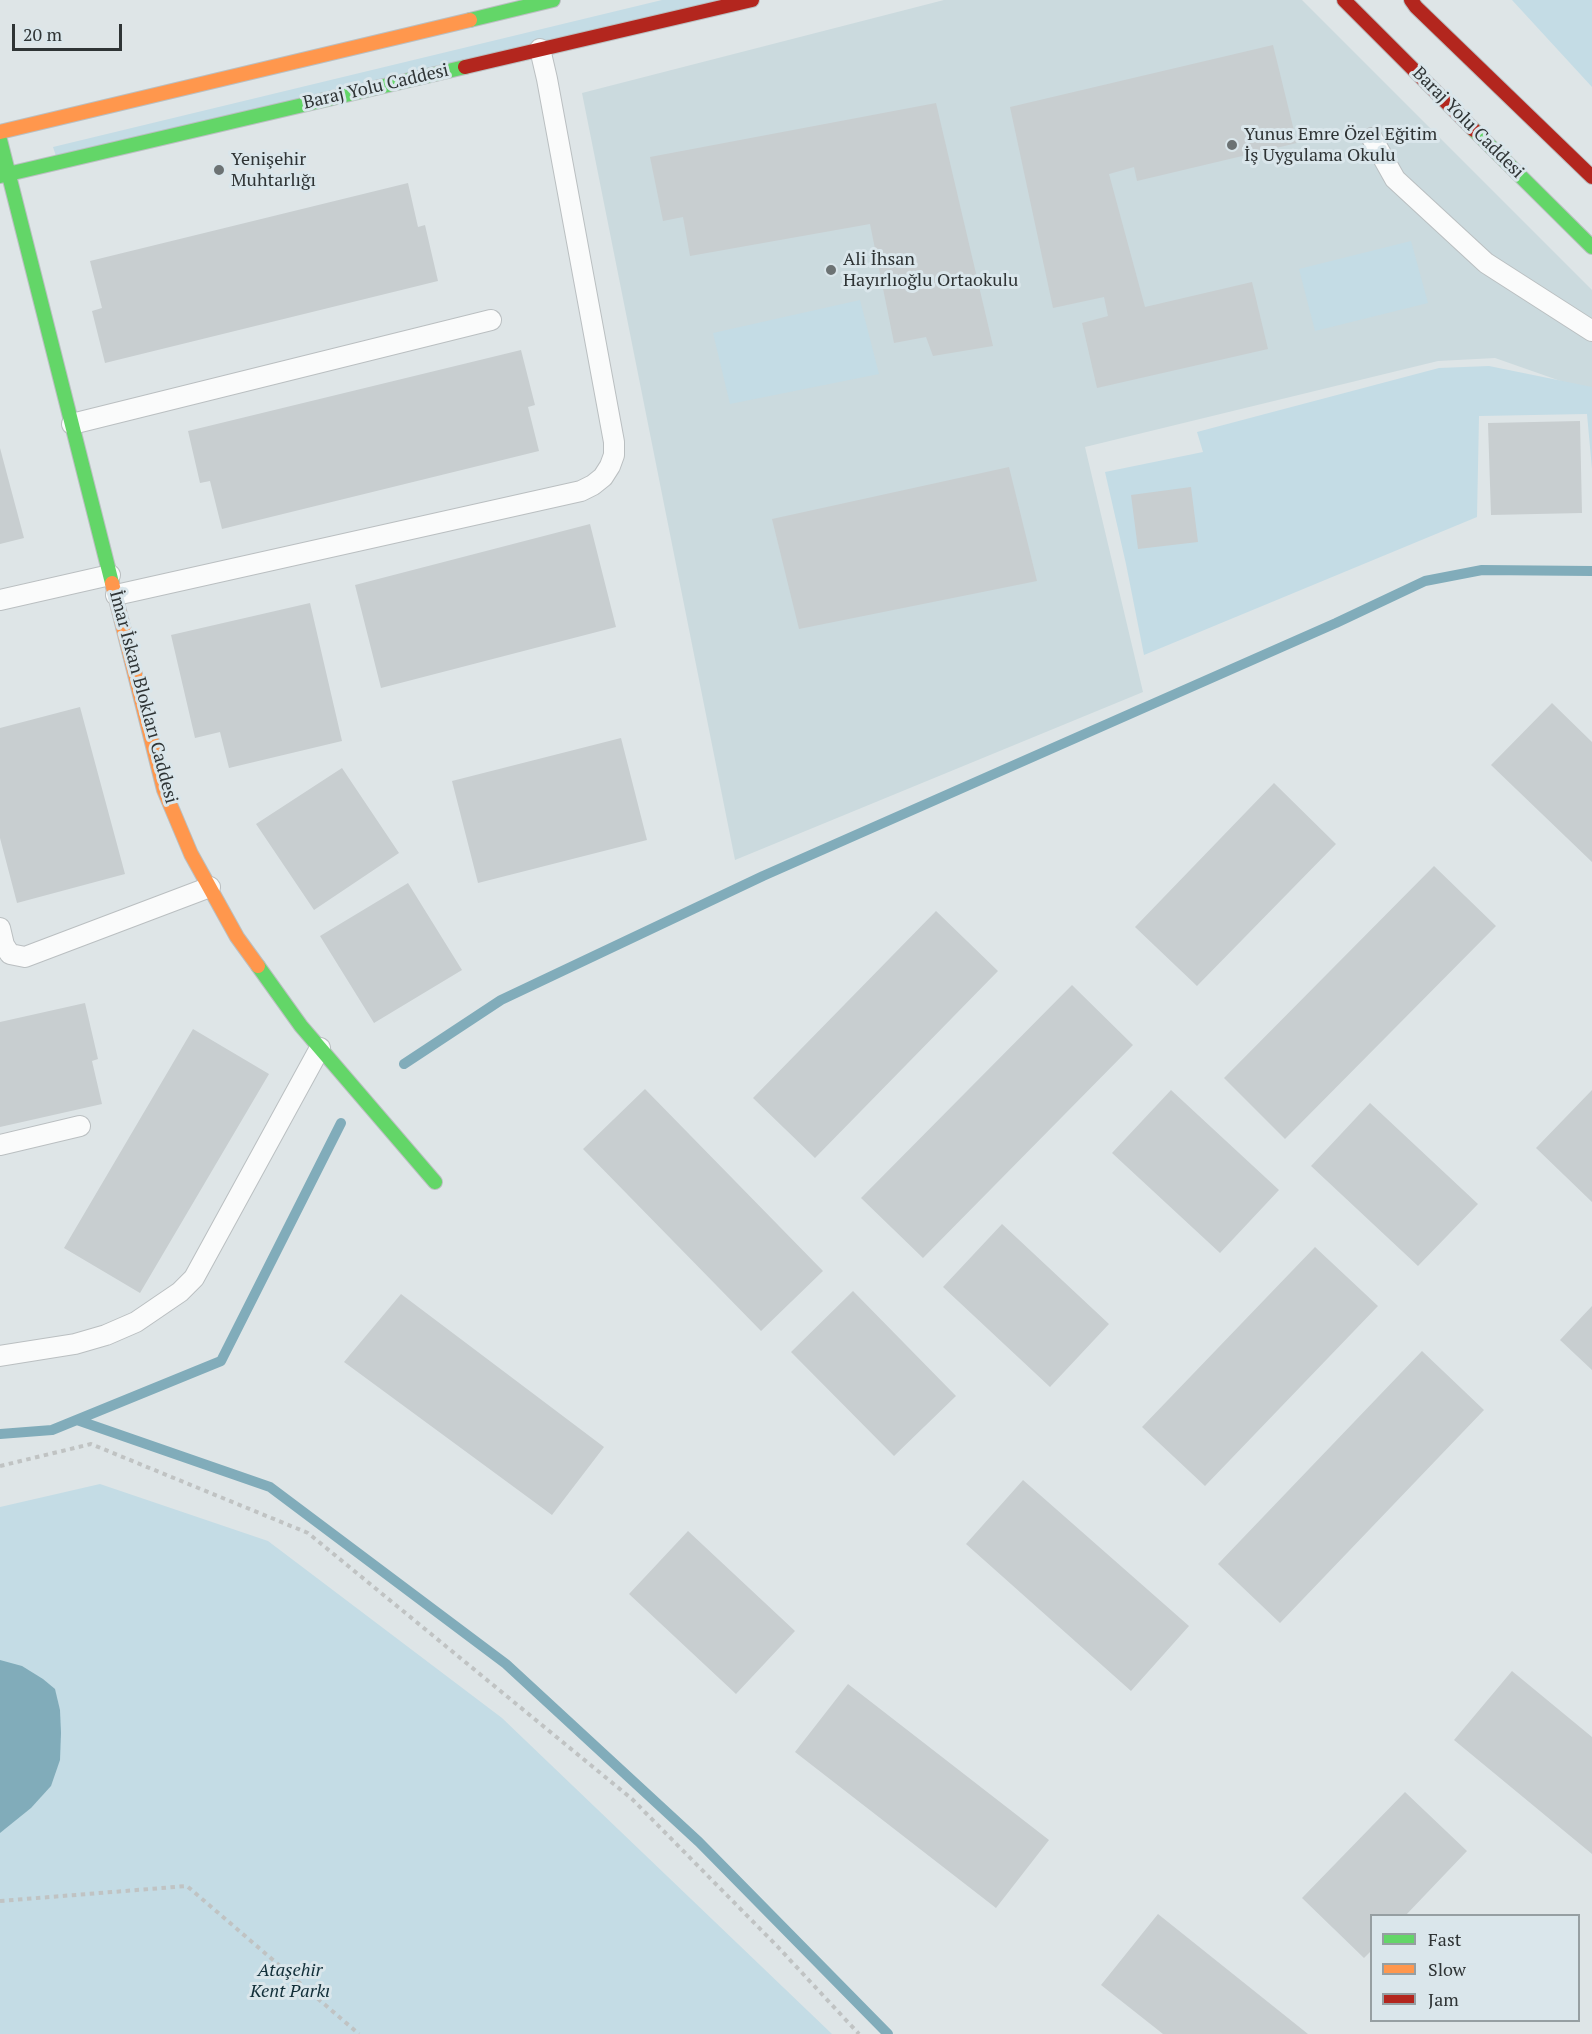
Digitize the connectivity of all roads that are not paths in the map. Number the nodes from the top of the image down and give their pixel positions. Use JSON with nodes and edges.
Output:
{"nodes":[{"id":1,"x":553,"y":0,"type":"edge"},
{"id":2,"x":752,"y":0,"type":"edge"},
{"id":3,"x":1344,"y":0,"type":"edge"},
{"id":4,"x":1411,"y":0,"type":"edge"},
{"id":5,"x":540,"y":49,"type":"junction"},
{"id":6,"x":0,"y":132,"type":"edge"},
{"id":7,"x":1372,"y":138,"type":"dead end"},
{"id":8,"x":0,"y":140,"type":"edge"},
{"id":9,"x":4,"y":175,"type":"edge"},
{"id":10,"x":1592,"y":177,"type":"edge"},
{"id":11,"x":1592,"y":247,"type":"edge"},
{"id":12,"x":491,"y":320,"type":"dead end"},
{"id":13,"x":1592,"y":331,"type":"edge"},
{"id":14,"x":72,"y":424,"type":"junction"},
{"id":15,"x":111,"y":575,"type":"junction"},
{"id":16,"x":116,"y":595,"type":"junction"},
{"id":17,"x":0,"y":600,"type":"edge"},
{"id":18,"x":210,"y":887,"type":"junction"},
{"id":19,"x":0,"y":928,"type":"edge"},
{"id":20,"x":320,"y":1048,"type":"junction"},
{"id":21,"x":80,"y":1126,"type":"dead end"},
{"id":22,"x":0,"y":1145,"type":"edge"},
{"id":23,"x":435,"y":1182,"type":"dead end"},
{"id":24,"x":0,"y":1356,"type":"edge"}],
"edges":[{"from":1,"to":6,"type":"street"},
{"from":2,"to":5,"type":"street","name":"Baraj Yolu Caddesi"},
{"from":3,"to":11,"type":"street","name":"Baraj Yolu Caddesi"},
{"from":4,"to":10,"type":"street"},
{"from":5,"to":9,"type":"street","name":"Baraj Yolu Caddesi"},
{"from":5,"to":16,"type":"lane"},
{"from":7,"to":13,"type":"lane"},
{"from":8,"to":9,"type":"street","name":"İmar İskan Blokları Caddesi"},
{"from":9,"to":14,"type":"street","name":"İmar İskan Blokları Caddesi"},
{"from":12,"to":14,"type":"lane"},
{"from":14,"to":15,"type":"street","name":"İmar İskan Blokları Caddesi"},
{"from":15,"to":16,"type":"street","name":"İmar İskan Blokları Caddesi"},
{"from":15,"to":17,"type":"lane"},
{"from":16,"to":18,"type":"street","name":"İmar İskan Blokları Caddesi"},
{"from":18,"to":19,"type":"lane"},
{"from":18,"to":20,"type":"street","name":"İmar İskan Blokları Caddesi"},
{"from":20,"to":23,"type":"street","name":"İmar İskan Blokları Caddesi"},
{"from":20,"to":24,"type":"lane"},
{"from":21,"to":22,"type":"lane"}]}
